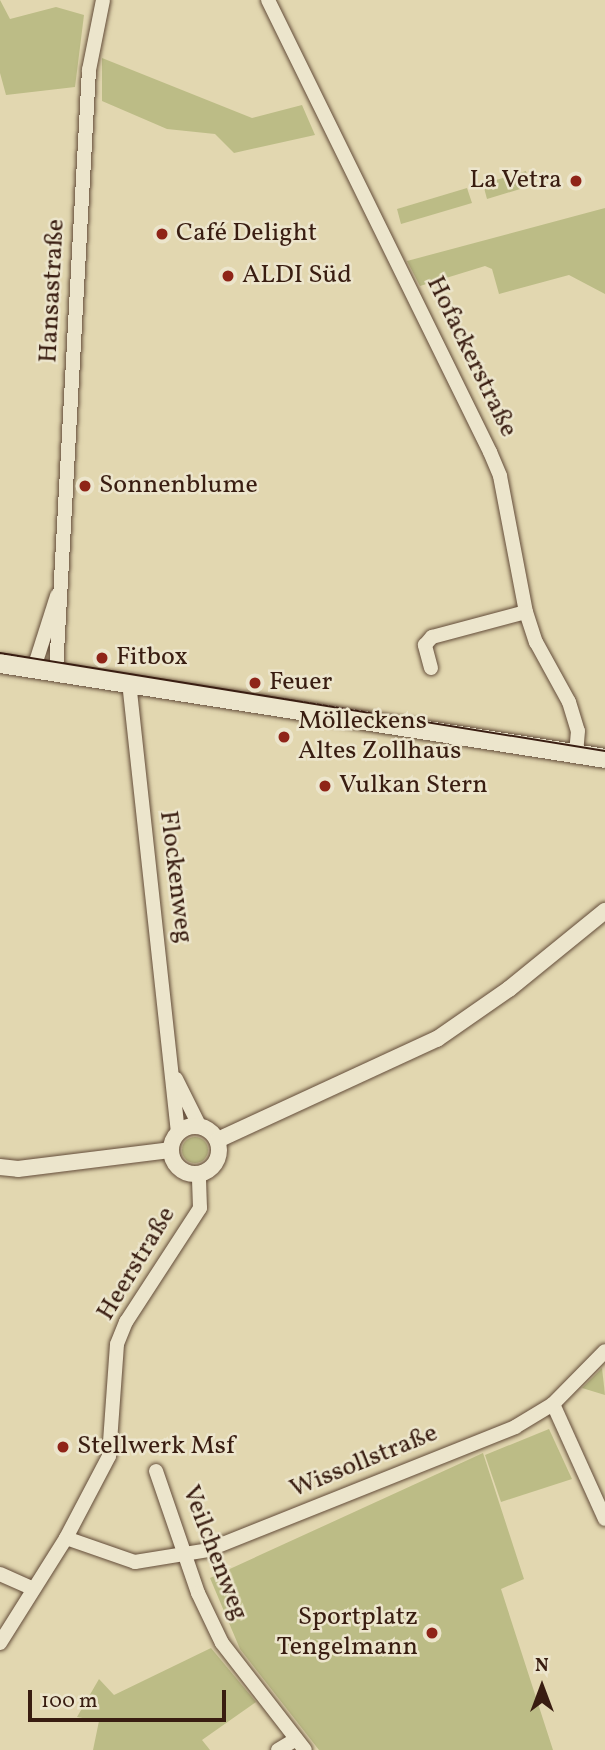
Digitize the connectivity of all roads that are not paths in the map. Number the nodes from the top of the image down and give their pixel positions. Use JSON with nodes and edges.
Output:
{"nodes":[{"id":1,"x":103,"y":0,"type":"edge"},
{"id":2,"x":268,"y":0,"type":"edge"},
{"id":3,"x":61,"y":585,"type":"junction"},
{"id":4,"x":526,"y":612,"type":"junction"},
{"id":5,"x":0,"y":663,"type":"edge"},
{"id":6,"x":34,"y":668,"type":"junction"},
{"id":7,"x":431,"y":668,"type":"dead end"},
{"id":8,"x":56,"y":671,"type":"junction"},
{"id":9,"x":129,"y":682,"type":"junction"},
{"id":10,"x":576,"y":752,"type":"junction"},
{"id":11,"x":605,"y":758,"type":"edge"},
{"id":12,"x":605,"y":911,"type":"edge"},
{"id":13,"x":175,"y":1077,"type":"junction"},
{"id":14,"x":199,"y":1125,"type":"junction"},
{"id":15,"x":178,"y":1132,"type":"junction"},
{"id":16,"x":218,"y":1140,"type":"junction"},
{"id":17,"x":170,"y":1150,"type":"junction"},
{"id":18,"x":0,"y":1167,"type":"edge"},
{"id":19,"x":18,"y":1169,"type":"junction"},
{"id":20,"x":199,"y":1174,"type":"junction"},
{"id":21,"x":0,"y":1178,"type":"edge"},
{"id":22,"x":605,"y":1351,"type":"edge"},
{"id":23,"x":553,"y":1404,"type":"junction"},
{"id":24,"x":156,"y":1471,"type":"dead end"},
{"id":25,"x":605,"y":1519,"type":"edge"},
{"id":26,"x":66,"y":1538,"type":"junction"},
{"id":27,"x":185,"y":1556,"type":"junction"},
{"id":28,"x":0,"y":1574,"type":"edge"},
{"id":29,"x":33,"y":1589,"type":"junction"},
{"id":30,"x":0,"y":1643,"type":"edge"},
{"id":31,"x":301,"y":1744,"type":"edge"},
{"id":32,"x":278,"y":1750,"type":"edge"}],
"edges":[{"from":1,"to":3,"type":"street","name":"Hansastraße"},
{"from":2,"to":4,"type":"street","name":"Hofackerstraße"},
{"from":3,"to":6,"type":"street","name":"Hansastraße"},
{"from":3,"to":8,"type":"street","name":"Hansastraße"},
{"from":4,"to":7,"type":"street"},
{"from":4,"to":10,"type":"street","name":"Hofackerstraße"},
{"from":5,"to":6,"type":"main road"},
{"from":6,"to":8,"type":"main road"},
{"from":8,"to":9,"type":"main road"},
{"from":9,"to":10,"type":"main road"},
{"from":9,"to":13,"type":"street","name":"Flockenweg"},
{"from":10,"to":11,"type":"main road"},
{"from":12,"to":16,"type":"street"},
{"from":13,"to":14,"type":"street","name":"Flockenweg"},
{"from":13,"to":15,"type":"street","name":"Flockenweg"},
{"from":14,"to":15,"type":"street"},
{"from":14,"to":16,"type":"street"},
{"from":15,"to":17,"type":"street"},
{"from":16,"to":20,"type":"street"},
{"from":17,"to":19,"type":"street"},
{"from":17,"to":20,"type":"street"},
{"from":18,"to":19,"type":"street"},
{"from":19,"to":21,"type":"street"},
{"from":20,"to":26,"type":"street","name":"Heerstraße"},
{"from":22,"to":23,"type":"street","name":"Wissollstraße"},
{"from":23,"to":25,"type":"street"},
{"from":23,"to":27,"type":"street","name":"Wissollstraße"},
{"from":24,"to":27,"type":"street","name":"Veilchenweg"},
{"from":26,"to":27,"type":"street","name":"Wissollstraße"},
{"from":26,"to":29,"type":"street","name":"Heerstraße"},
{"from":27,"to":31,"type":"street","name":"Veilchenweg"},
{"from":28,"to":29,"type":"street"},
{"from":29,"to":30,"type":"street","name":"Heerstraße"},
{"from":31,"to":32,"type":"street"}]}
